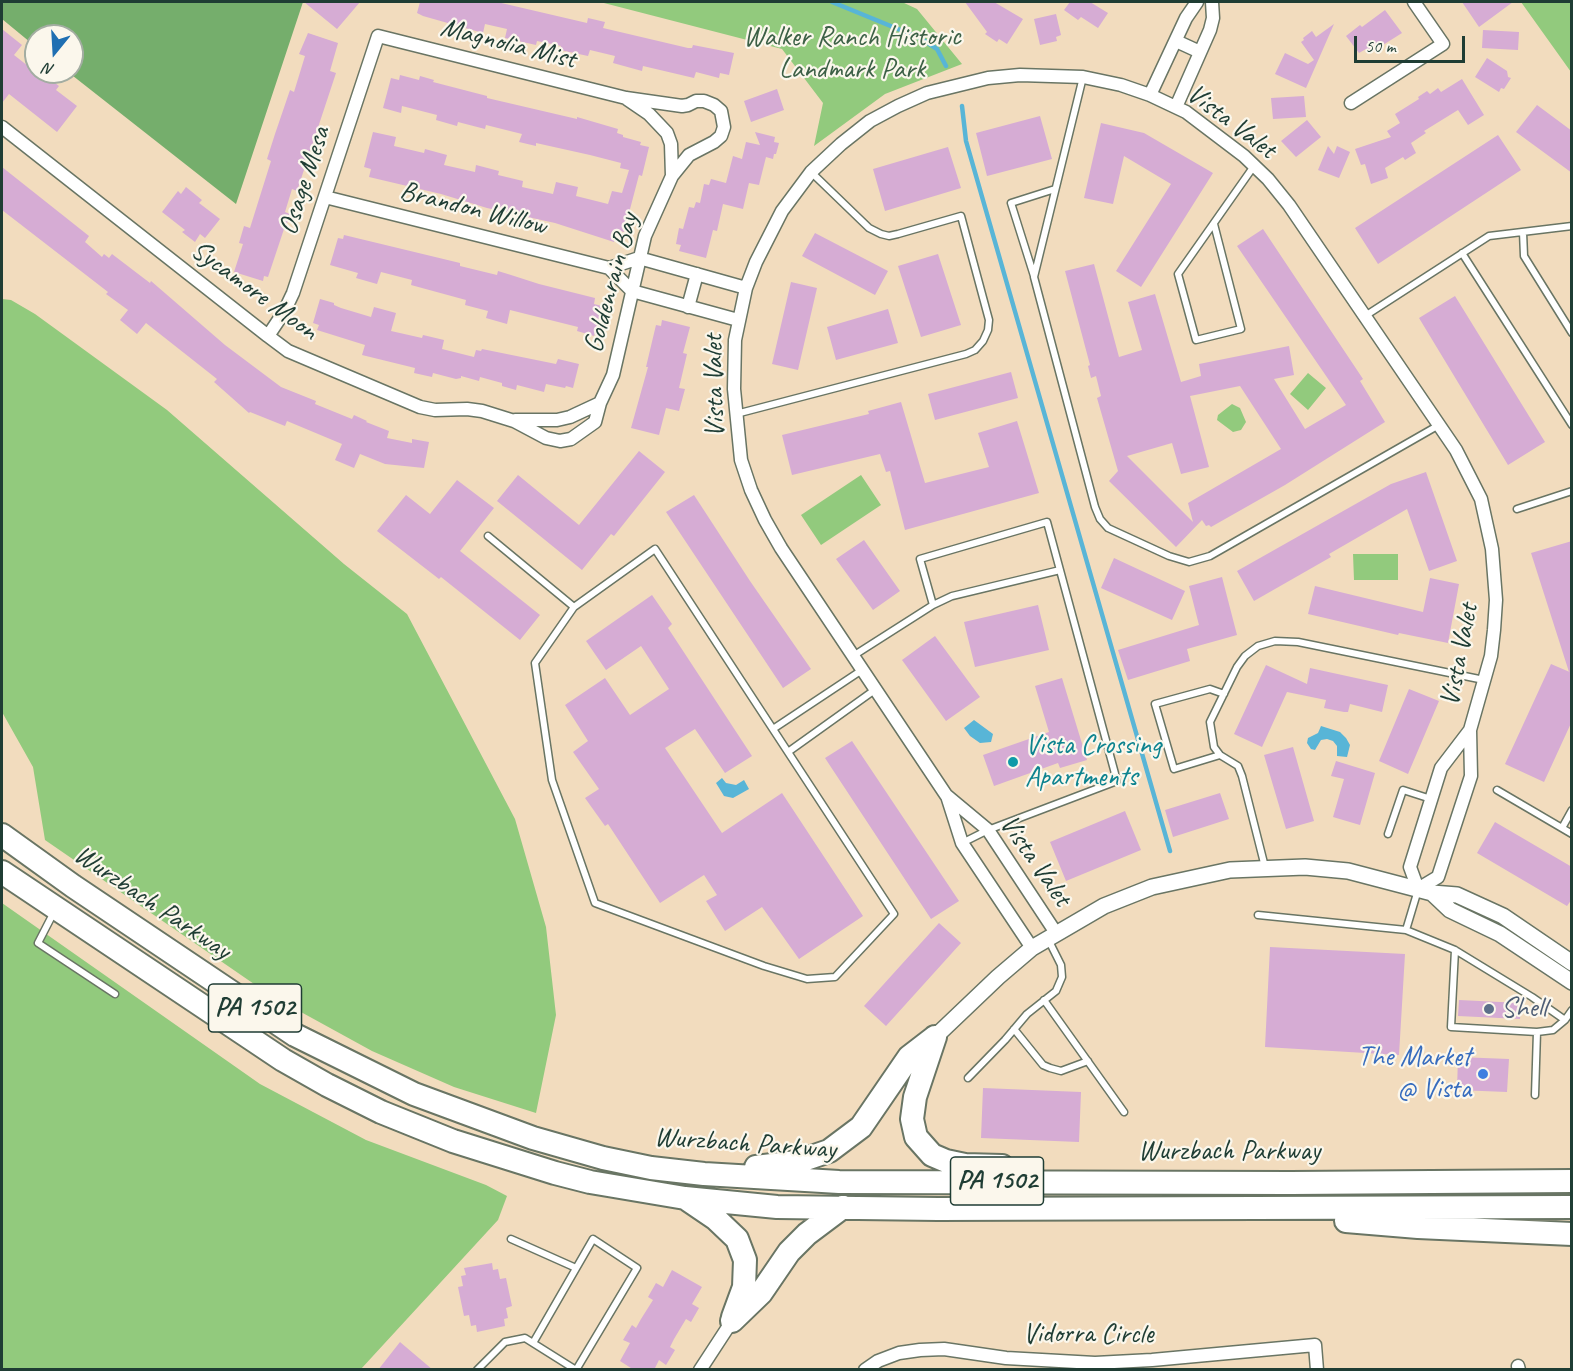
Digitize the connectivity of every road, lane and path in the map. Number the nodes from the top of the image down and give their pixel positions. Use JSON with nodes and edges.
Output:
{"nodes":[{"id":1,"x":1197,"y":2,"type":"edge"},
{"id":2,"x":1212,"y":2,"type":"edge"},
{"id":3,"x":1414,"y":2,"type":"edge"},
{"id":4,"x":378,"y":36,"type":"joint"},
{"id":5,"x":1176,"y":41,"type":"junction"},
{"id":6,"x":1200,"y":52,"type":"junction"},
{"id":7,"x":1083,"y":77,"type":"junction"},
{"id":8,"x":1150,"y":94,"type":"junction"},
{"id":9,"x":626,"y":98,"type":"junction"},
{"id":10,"x":1351,"y":103,"type":"dead end"},
{"id":11,"x":1176,"y":107,"type":"junction"},
{"id":12,"x":2,"y":127,"type":"edge"},
{"id":13,"x":1254,"y":166,"type":"junction"},
{"id":14,"x":811,"y":172,"type":"junction"},
{"id":15,"x":672,"y":176,"type":"junction"},
{"id":16,"x":1055,"y":189,"type":"junction"},
{"id":17,"x":325,"y":197,"type":"junction"},
{"id":18,"x":1214,"y":224,"type":"junction"},
{"id":19,"x":1572,"y":226,"type":"edge"},
{"id":20,"x":1523,"y":232,"type":"junction"},
{"id":21,"x":1462,"y":253,"type":"junction"},
{"id":22,"x":639,"y":258,"type":"junction"},
{"id":23,"x":609,"y":268,"type":"junction"},
{"id":24,"x":697,"y":274,"type":"junction"},
{"id":25,"x":1034,"y":277,"type":"junction"},
{"id":26,"x":746,"y":288,"type":"junction"},
{"id":27,"x":632,"y":291,"type":"junction"},
{"id":28,"x":688,"y":307,"type":"junction"},
{"id":29,"x":1365,"y":316,"type":"junction"},
{"id":30,"x":738,"y":320,"type":"junction"},
{"id":31,"x":1572,"y":333,"type":"edge"},
{"id":32,"x":268,"y":336,"type":"junction"},
{"id":33,"x":600,"y":403,"type":"junction"},
{"id":34,"x":735,"y":414,"type":"junction"},
{"id":35,"x":514,"y":421,"type":"junction"},
{"id":36,"x":1439,"y":425,"type":"junction"},
{"id":37,"x":1572,"y":425,"type":"edge"},
{"id":38,"x":1572,"y":491,"type":"edge"},
{"id":39,"x":1517,"y":509,"type":"dead end"},
{"id":40,"x":488,"y":536,"type":"dead end"},
{"id":41,"x":1060,"y":570,"type":"junction"},
{"id":42,"x":933,"y":604,"type":"junction"},
{"id":43,"x":574,"y":607,"type":"junction"},
{"id":44,"x":853,"y":656,"type":"junction"},
{"id":45,"x":863,"y":669,"type":"junction"},
{"id":46,"x":1484,"y":680,"type":"junction"},
{"id":47,"x":876,"y":689,"type":"junction"},
{"id":48,"x":1224,"y":694,"type":"junction"},
{"id":49,"x":773,"y":729,"type":"junction"},
{"id":50,"x":1470,"y":730,"type":"junction"},
{"id":51,"x":788,"y":752,"type":"junction"},
{"id":52,"x":1220,"y":755,"type":"junction"},
{"id":53,"x":1497,"y":790,"type":"dead end"},
{"id":54,"x":946,"y":795,"type":"junction"},
{"id":55,"x":1431,"y":799,"type":"junction"},
{"id":56,"x":1572,"y":810,"type":"edge"},
{"id":57,"x":1562,"y":828,"type":"junction"},
{"id":58,"x":988,"y":830,"type":"junction"},
{"id":59,"x":1388,"y":834,"type":"dead end"},
{"id":60,"x":1572,"y":834,"type":"edge"},
{"id":61,"x":2,"y":836,"type":"edge"},
{"id":62,"x":962,"y":843,"type":"junction"},
{"id":63,"x":1265,"y":867,"type":"junction"},
{"id":64,"x":2,"y":872,"type":"edge"},
{"id":65,"x":1425,"y":891,"type":"junction"},
{"id":66,"x":55,"y":909,"type":"junction"},
{"id":67,"x":1258,"y":915,"type":"dead end"},
{"id":68,"x":1406,"y":930,"type":"junction"},
{"id":69,"x":1052,"y":936,"type":"junction"},
{"id":70,"x":1032,"y":948,"type":"junction"},
{"id":71,"x":1455,"y":950,"type":"junction"},
{"id":72,"x":1572,"y":963,"type":"edge"},
{"id":73,"x":1572,"y":982,"type":"edge"},
{"id":74,"x":115,"y":994,"type":"dead end"},
{"id":75,"x":1044,"y":1000,"type":"junction"},
{"id":76,"x":1572,"y":1010,"type":"edge"},
{"id":77,"x":1565,"y":1020,"type":"junction"},
{"id":78,"x":1014,"y":1029,"type":"junction"},
{"id":79,"x":1537,"y":1032,"type":"junction"},
{"id":80,"x":935,"y":1037,"type":"junction"},
{"id":81,"x":1088,"y":1061,"type":"junction"},
{"id":82,"x":968,"y":1078,"type":"dead end"},
{"id":83,"x":1535,"y":1095,"type":"dead end"},
{"id":84,"x":1124,"y":1112,"type":"dead end"},
{"id":85,"x":704,"y":1174,"type":"junction"},
{"id":86,"x":1572,"y":1181,"type":"edge"},
{"id":87,"x":1290,"y":1183,"type":"junction"},
{"id":88,"x":685,"y":1198,"type":"junction"},
{"id":89,"x":1572,"y":1207,"type":"edge"},
{"id":90,"x":843,"y":1208,"type":"junction"},
{"id":91,"x":1213,"y":1208,"type":"junction"},
{"id":92,"x":1572,"y":1234,"type":"edge"},
{"id":93,"x":511,"y":1239,"type":"dead end"},
{"id":94,"x":576,"y":1268,"type":"junction"},
{"id":95,"x":732,"y":1321,"type":"junction"},
{"id":96,"x":533,"y":1343,"type":"junction"},
{"id":97,"x":477,"y":1370,"type":"edge"},
{"id":98,"x":576,"y":1370,"type":"edge"},
{"id":99,"x":700,"y":1370,"type":"edge"},
{"id":100,"x":865,"y":1370,"type":"edge"},
{"id":101,"x":1317,"y":1370,"type":"edge"}],
"edges":[{"from":1,"to":5,"type":"street"},
{"from":2,"to":6,"type":"street"},
{"from":3,"to":10,"type":"street"},
{"from":4,"to":9,"type":"street","name":"Magnolia Mist"},
{"from":4,"to":17,"type":"street","name":"Osage Mesa"},
{"from":5,"to":6,"type":"street"},
{"from":5,"to":8,"type":"street"},
{"from":6,"to":11,"type":"street"},
{"from":7,"to":8,"type":"street","name":"Vista Valet"},
{"from":7,"to":14,"type":"street","name":"Vista Valet"},
{"from":7,"to":16,"type":"lane"},
{"from":8,"to":11,"type":"street","name":"Vista Valet"},
{"from":9,"to":15,"type":"street","name":"Magnolia Mist"},
{"from":9,"to":15,"type":"street","name":"Magnolia Mist"},
{"from":11,"to":13,"type":"street","name":"Vista Valet"},
{"from":12,"to":32,"type":"street","name":"Sycamore Moon"},
{"from":13,"to":18,"type":"lane"},
{"from":13,"to":29,"type":"street","name":"Vista Valet"},
{"from":14,"to":26,"type":"street","name":"Vista Valet"},
{"from":14,"to":34,"type":"lane"},
{"from":15,"to":22,"type":"street","name":"Goldenrain Bay"},
{"from":16,"to":25,"type":"lane"},
{"from":16,"to":25,"type":"lane"},
{"from":17,"to":23,"type":"street","name":"Brandon Willow"},
{"from":17,"to":32,"type":"street","name":"Osage Mesa"},
{"from":18,"to":18,"type":"lane"},
{"from":19,"to":20,"type":"lane"},
{"from":20,"to":21,"type":"lane"},
{"from":20,"to":31,"type":"lane"},
{"from":21,"to":29,"type":"lane"},
{"from":21,"to":37,"type":"lane"},
{"from":22,"to":23,"type":"street"},
{"from":22,"to":24,"type":"street"},
{"from":22,"to":27,"type":"street","name":"Goldenrain Bay"},
{"from":23,"to":27,"type":"street"},
{"from":24,"to":26,"type":"street"},
{"from":24,"to":28,"type":"street"},
{"from":25,"to":36,"type":"lane"},
{"from":26,"to":30,"type":"street","name":"Vista Valet"},
{"from":27,"to":28,"type":"street"},
{"from":27,"to":33,"type":"street","name":"Goldenrain Bay"},
{"from":28,"to":30,"type":"street"},
{"from":29,"to":36,"type":"street","name":"Vista Valet"},
{"from":30,"to":34,"type":"street","name":"Vista Valet"},
{"from":32,"to":35,"type":"street","name":"Sycamore Moon"},
{"from":33,"to":35,"type":"street","name":"Sycamore Moon"},
{"from":33,"to":35,"type":"street","name":"Sycamore Moon"},
{"from":34,"to":44,"type":"street","name":"Vista Valet"},
{"from":36,"to":46,"type":"street","name":"Vista Valet"},
{"from":38,"to":39,"type":"lane"},
{"from":40,"to":43,"type":"lane"},
{"from":41,"to":42,"type":"lane"},
{"from":41,"to":42,"type":"lane"},
{"from":41,"to":58,"type":"lane"},
{"from":42,"to":44,"type":"lane"},
{"from":43,"to":49,"type":"lane"},
{"from":43,"to":51,"type":"lane"},
{"from":44,"to":45,"type":"street","name":"Vista Valet"},
{"from":45,"to":47,"type":"street","name":"Vista Valet"},
{"from":45,"to":49,"type":"lane"},
{"from":46,"to":48,"type":"lane"},
{"from":46,"to":50,"type":"street","name":"Vista Valet"},
{"from":47,"to":51,"type":"lane"},
{"from":47,"to":54,"type":"street","name":"Vista Valet"},
{"from":48,"to":52,"type":"lane"},
{"from":48,"to":52,"type":"lane"},
{"from":49,"to":51,"type":"lane"},
{"from":50,"to":55,"type":"street","name":"Vista Valet"},
{"from":50,"to":65,"type":"street","name":"Vista Valet"},
{"from":52,"to":63,"type":"lane"},
{"from":53,"to":57,"type":"lane"},
{"from":54,"to":58,"type":"street","name":"Vista Valet"},
{"from":54,"to":62,"type":"street","name":"Vista Valet"},
{"from":55,"to":59,"type":"lane"},
{"from":55,"to":65,"type":"street","name":"Vista Valet"},
{"from":56,"to":57,"type":"lane"},
{"from":57,"to":60,"type":"lane"},
{"from":58,"to":62,"type":"lane"},
{"from":58,"to":69,"type":"street","name":"Vista Valet"},
{"from":61,"to":85,"type":"highway","name":"Wurzbach Parkway","number":"PA 1502"},
{"from":62,"to":70,"type":"street","name":"Vista Valet"},
{"from":63,"to":65,"type":"street"},
{"from":63,"to":69,"type":"street"},
{"from":64,"to":66,"type":"highway","name":"Wurzbach Parkway","number":"PA 1502"},
{"from":65,"to":68,"type":"lane"},
{"from":65,"to":72,"type":"street"},
{"from":65,"to":73,"type":"street"},
{"from":66,"to":74,"type":"lane"},
{"from":66,"to":88,"type":"highway","name":"Wurzbach Parkway","number":"PA 1502"},
{"from":67,"to":68,"type":"lane"},
{"from":68,"to":71,"type":"lane"},
{"from":69,"to":70,"type":"street"},
{"from":69,"to":75,"type":"lane"},
{"from":70,"to":80,"type":"street"},
{"from":71,"to":77,"type":"lane"},
{"from":71,"to":79,"type":"lane"},
{"from":75,"to":78,"type":"lane"},
{"from":75,"to":81,"type":"lane"},
{"from":76,"to":77,"type":"lane"},
{"from":77,"to":79,"type":"lane"},
{"from":78,"to":81,"type":"lane"},
{"from":78,"to":82,"type":"lane"},
{"from":79,"to":83,"type":"lane"},
{"from":80,"to":85,"type":"highway"},
{"from":80,"to":87,"type":"highway"},
{"from":81,"to":84,"type":"lane"},
{"from":85,"to":87,"type":"highway","name":"Wurzbach Parkway","number":"PA 1502"},
{"from":86,"to":87,"type":"highway","name":"Wurzbach Parkway","number":"PA 1502"},
{"from":88,"to":90,"type":"highway","name":"Wurzbach Parkway","number":"PA 1502"},
{"from":88,"to":95,"type":"highway"},
{"from":89,"to":91,"type":"highway","name":"Wurzbach Parkway","number":"PA 1502"},
{"from":90,"to":91,"type":"highway","name":"Wurzbach Parkway","number":"PA 1502"},
{"from":90,"to":95,"type":"highway"},
{"from":91,"to":92,"type":"highway"},
{"from":93,"to":94,"type":"lane"},
{"from":94,"to":96,"type":"lane"},
{"from":94,"to":98,"type":"lane"},
{"from":95,"to":99,"type":"street"},
{"from":96,"to":97,"type":"lane"},
{"from":96,"to":98,"type":"lane"},
{"from":100,"to":101,"type":"street","name":"Vidorra Circle"}]}
